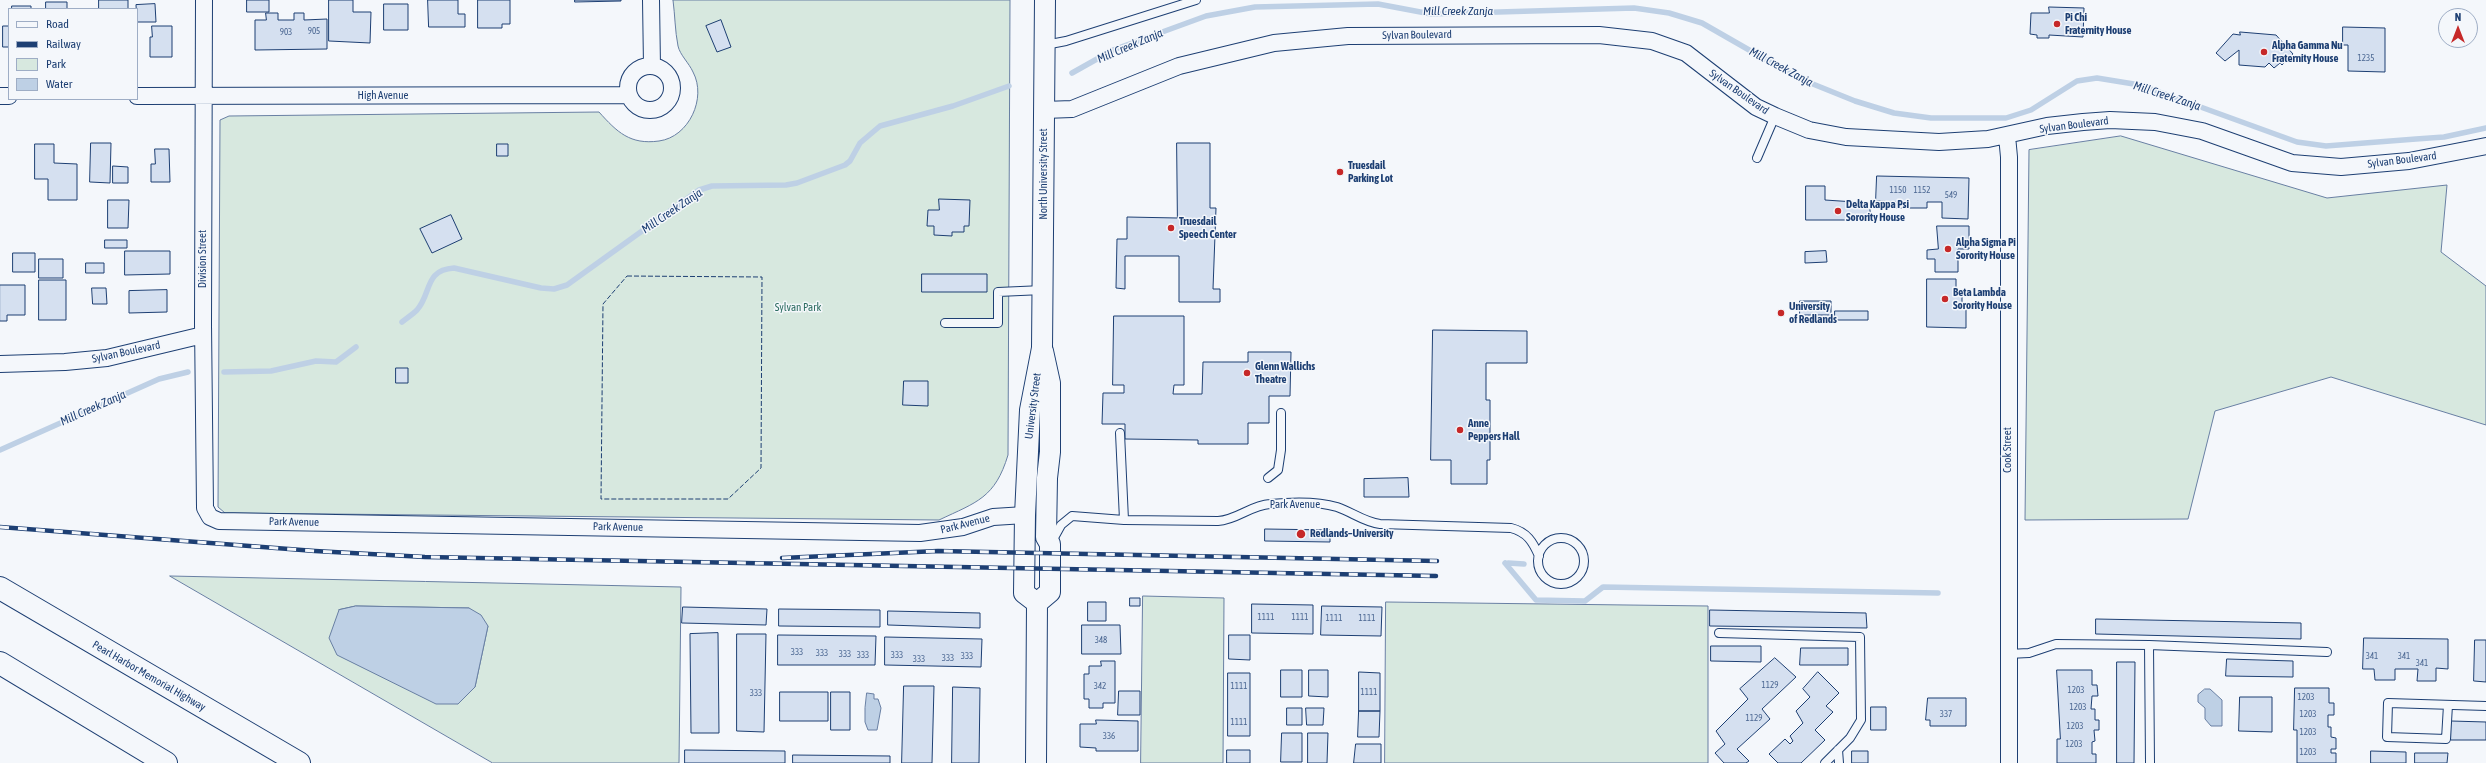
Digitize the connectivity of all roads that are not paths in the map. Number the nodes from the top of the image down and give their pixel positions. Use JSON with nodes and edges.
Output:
{"nodes":[{"id":1,"x":204,"y":0,"type":"edge"},
{"id":2,"x":651,"y":0,"type":"edge"},
{"id":3,"x":1045,"y":0,"type":"edge"},
{"id":4,"x":1196,"y":0,"type":"edge"},
{"id":5,"x":1044,"y":45,"type":"junction"},
{"id":6,"x":652,"y":66,"type":"junction"},
{"id":7,"x":629,"y":95,"type":"junction"},
{"id":8,"x":138,"y":96,"type":"edge"},
{"id":9,"x":204,"y":96,"type":"junction"},
{"id":10,"x":1044,"y":110,"type":"junction"},
{"id":11,"x":1775,"y":116,"type":"junction"},
{"id":12,"x":2007,"y":136,"type":"junction"},
{"id":13,"x":2486,"y":146,"type":"edge"},
{"id":14,"x":1757,"y":158,"type":"dead end"},
{"id":15,"x":1043,"y":290,"type":"junction"},
{"id":16,"x":945,"y":323,"type":"dead end"},
{"id":17,"x":203,"y":335,"type":"junction"},
{"id":18,"x":1042,"y":348,"type":"junction"},
{"id":19,"x":0,"y":364,"type":"edge"},
{"id":20,"x":1281,"y":413,"type":"dead end"},
{"id":21,"x":1120,"y":433,"type":"dead end"},
{"id":22,"x":1268,"y":478,"type":"dead end"},
{"id":23,"x":1025,"y":515,"type":"junction"},
{"id":24,"x":210,"y":517,"type":"joint"},
{"id":25,"x":1124,"y":520,"type":"junction"},
{"id":26,"x":1050,"y":544,"type":"junction"},
{"id":27,"x":1539,"y":556,"type":"junction"},
{"id":28,"x":0,"y":588,"type":"edge"},
{"id":29,"x":1037,"y":603,"type":"junction"},
{"id":30,"x":1719,"y":633,"type":"dead end"},
{"id":31,"x":2150,"y":645,"type":"junction"},
{"id":32,"x":2327,"y":652,"type":"dead end"},
{"id":33,"x":2008,"y":654,"type":"junction"},
{"id":34,"x":0,"y":663,"type":"edge"},
{"id":35,"x":2448,"y":705,"type":"junction"},
{"id":36,"x":2486,"y":706,"type":"edge"},
{"id":37,"x":127,"y":739,"type":"junction"},
{"id":38,"x":1838,"y":750,"type":"junction"},
{"id":39,"x":146,"y":763,"type":"edge"},
{"id":40,"x":166,"y":763,"type":"edge"},
{"id":41,"x":299,"y":763,"type":"edge"},
{"id":42,"x":1036,"y":763,"type":"edge"},
{"id":43,"x":1825,"y":763,"type":"edge"},
{"id":44,"x":1839,"y":763,"type":"edge"},
{"id":45,"x":2009,"y":763,"type":"edge"},
{"id":46,"x":2150,"y":763,"type":"edge"}],
"edges":[{"from":1,"to":9,"type":"street","name":"Division Street"},
{"from":2,"to":6,"type":"street"},
{"from":3,"to":5,"type":"street","name":"North University Street"},
{"from":4,"to":5,"type":"lane"},
{"from":5,"to":10,"type":"street","name":"North University Street"},
{"from":6,"to":7,"type":"street"},
{"from":6,"to":7,"type":"street"},
{"from":7,"to":9,"type":"street","name":"High Avenue"},
{"from":8,"to":9,"type":"street","name":"High Avenue"},
{"from":9,"to":17,"type":"street","name":"Division Street"},
{"from":10,"to":11,"type":"street","name":"Sylvan Boulevard"},
{"from":10,"to":15,"type":"street","name":"North University Street"},
{"from":11,"to":12,"type":"street","name":"Sylvan Boulevard"},
{"from":11,"to":14,"type":"lane"},
{"from":12,"to":13,"type":"street","name":"Sylvan Boulevard"},
{"from":12,"to":33,"type":"street","name":"Cook Street"},
{"from":15,"to":16,"type":"lane"},
{"from":15,"to":18,"type":"street","name":"North University Street"},
{"from":17,"to":19,"type":"street","name":"Sylvan Boulevard"},
{"from":17,"to":24,"type":"street","name":"Division Street"},
{"from":18,"to":23,"type":"street","name":"University Street"},
{"from":18,"to":26,"type":"street","name":"University Street"},
{"from":20,"to":22,"type":"lane"},
{"from":21,"to":25,"type":"lane"},
{"from":23,"to":24,"type":"street","name":"Park Avenue"},
{"from":23,"to":29,"type":"street","name":"University Street"},
{"from":25,"to":26,"type":"lane","name":"Park Avenue"},
{"from":25,"to":27,"type":"lane","name":"Park Avenue"},
{"from":26,"to":29,"type":"street","name":"University Street"},
{"from":27,"to":27,"type":"lane","name":"Park Avenue"},
{"from":28,"to":41,"type":"highway","name":"Pearl Harbor Memorial Highway"},
{"from":29,"to":42,"type":"street"},
{"from":30,"to":38,"type":"lane"},
{"from":31,"to":32,"type":"lane"},
{"from":31,"to":33,"type":"lane"},
{"from":31,"to":46,"type":"lane"},
{"from":33,"to":45,"type":"street","name":"Cook Street"},
{"from":34,"to":37,"type":"highway"},
{"from":35,"to":35,"type":"lane"},
{"from":35,"to":36,"type":"lane"},
{"from":37,"to":39,"type":"highway"},
{"from":37,"to":40,"type":"highway"},
{"from":38,"to":43,"type":"lane"},
{"from":38,"to":44,"type":"lane"}]}
